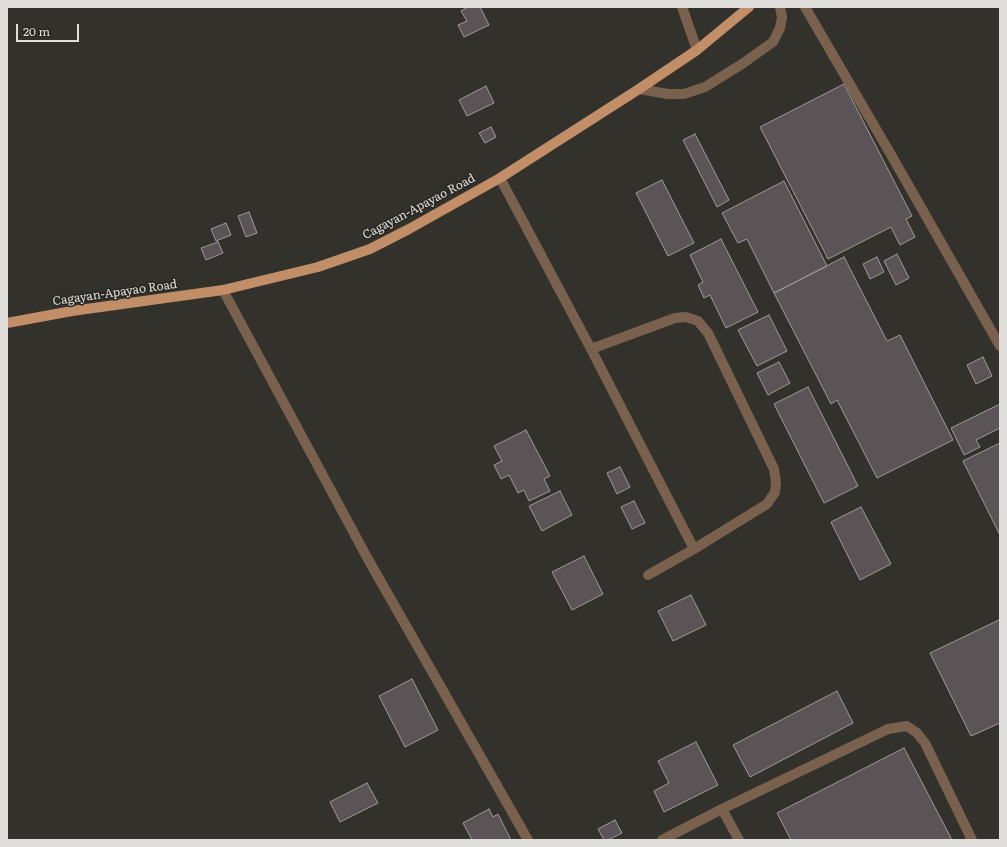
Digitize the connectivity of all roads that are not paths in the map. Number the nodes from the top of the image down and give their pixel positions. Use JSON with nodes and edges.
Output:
{"nodes":[{"id":1,"x":682,"y":7,"type":"edge"},
{"id":2,"x":749,"y":7,"type":"edge"},
{"id":3,"x":780,"y":7,"type":"edge"},
{"id":4,"x":805,"y":7,"type":"edge"},
{"id":5,"x":697,"y":50,"type":"junction"},
{"id":6,"x":639,"y":89,"type":"junction"},
{"id":7,"x":500,"y":178,"type":"junction"},
{"id":8,"x":223,"y":290,"type":"junction"},
{"id":9,"x":7,"y":323,"type":"edge"},
{"id":10,"x":1000,"y":346,"type":"edge"},
{"id":11,"x":591,"y":349,"type":"junction"},
{"id":12,"x":694,"y":549,"type":"junction"},
{"id":13,"x":648,"y":575,"type":"dead end"},
{"id":14,"x":722,"y":808,"type":"junction"},
{"id":15,"x":528,"y":840,"type":"edge"},
{"id":16,"x":662,"y":840,"type":"edge"},
{"id":17,"x":739,"y":840,"type":"edge"},
{"id":18,"x":972,"y":840,"type":"edge"}],
"edges":[{"from":1,"to":5,"type":"lane"},
{"from":2,"to":5,"type":"main road","name":"Cagayan-Apayao Road"},
{"from":3,"to":6,"type":"lane"},
{"from":4,"to":10,"type":"lane"},
{"from":5,"to":6,"type":"main road","name":"Cagayan-Apayao Road"},
{"from":6,"to":7,"type":"main road","name":"Cagayan-Apayao Road"},
{"from":7,"to":8,"type":"main road","name":"Cagayan-Apayao Road"},
{"from":7,"to":11,"type":"lane"},
{"from":8,"to":9,"type":"main road","name":"Cagayan-Apayao Road"},
{"from":8,"to":15,"type":"lane"},
{"from":11,"to":12,"type":"lane"},
{"from":11,"to":12,"type":"lane"},
{"from":12,"to":13,"type":"lane"},
{"from":14,"to":16,"type":"lane"},
{"from":14,"to":17,"type":"lane"},
{"from":14,"to":18,"type":"lane"}]}
